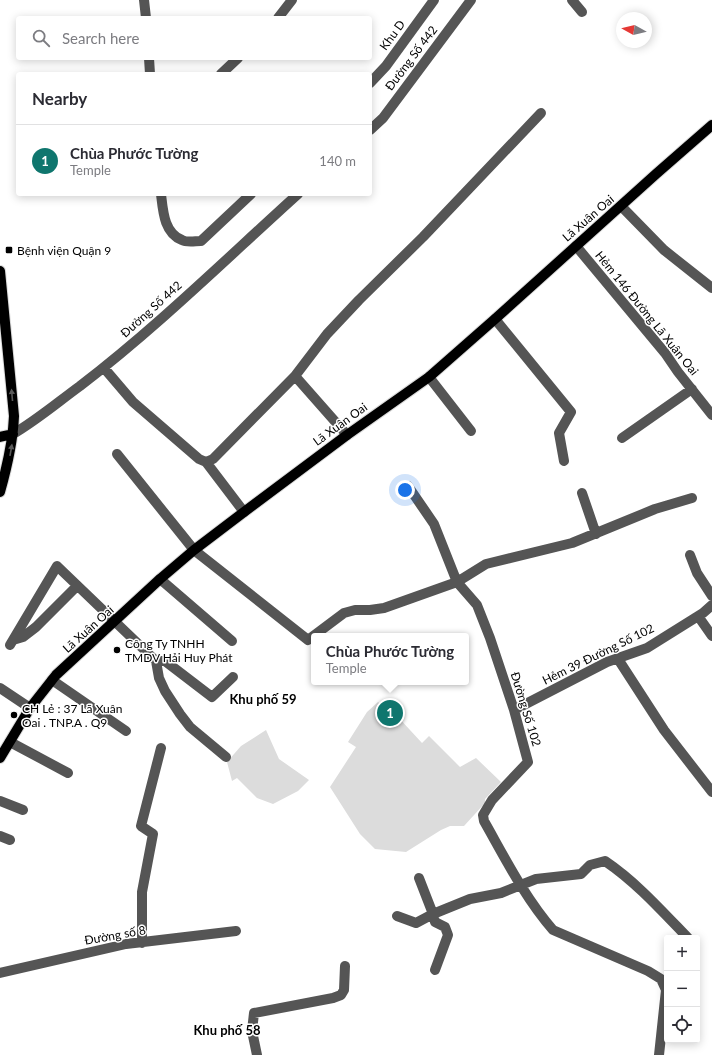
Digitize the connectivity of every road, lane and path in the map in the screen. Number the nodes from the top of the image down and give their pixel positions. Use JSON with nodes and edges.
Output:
{"nodes":[{"id":1,"x":144,"y":0,"type":"edge"},
{"id":2,"x":292,"y":0,"type":"edge"},
{"id":3,"x":434,"y":0,"type":"edge"},
{"id":4,"x":471,"y":0,"type":"edge"},
{"id":5,"x":572,"y":0,"type":"edge"},
{"id":6,"x":582,"y":12,"type":"dead end"},
{"id":7,"x":146,"y":16,"type":"edge"},
{"id":8,"x":280,"y":16,"type":"edge"},
{"id":9,"x":149,"y":60,"type":"edge"},
{"id":10,"x":236,"y":60,"type":"edge"},
{"id":11,"x":150,"y":72,"type":"edge"},
{"id":12,"x":223,"y":72,"type":"edge"},
{"id":13,"x":372,"y":81,"type":"edge"},
{"id":14,"x":541,"y":113,"type":"dead end"},
{"id":15,"x":712,"y":125,"type":"edge"},
{"id":16,"x":372,"y":128,"type":"edge"},
{"id":17,"x":161,"y":196,"type":"edge"},
{"id":18,"x":249,"y":196,"type":"edge"},
{"id":19,"x":296,"y":196,"type":"edge"},
{"id":20,"x":622,"y":206,"type":"junction"},
{"id":21,"x":576,"y":246,"type":"junction"},
{"id":22,"x":0,"y":271,"type":"edge"},
{"id":23,"x":712,"y":288,"type":"edge"},
{"id":24,"x":495,"y":319,"type":"junction"},
{"id":25,"x":104,"y":368,"type":"junction"},
{"id":26,"x":295,"y":376,"type":"junction"},
{"id":27,"x":429,"y":376,"type":"junction"},
{"id":28,"x":692,"y":389,"type":"junction"},
{"id":29,"x":712,"y":415,"type":"edge"},
{"id":30,"x":471,"y":431,"type":"dead end"},
{"id":31,"x":13,"y":434,"type":"junction"},
{"id":32,"x":347,"y":435,"type":"junction"},
{"id":33,"x":0,"y":437,"type":"edge"},
{"id":34,"x":622,"y":438,"type":"dead end"},
{"id":35,"x":117,"y":454,"type":"dead end"},
{"id":36,"x":564,"y":461,"type":"dead end"},
{"id":37,"x":206,"y":462,"type":"junction"},
{"id":38,"x":408,"y":486,"type":"dead end"},
{"id":39,"x":0,"y":492,"type":"edge"},
{"id":40,"x":582,"y":493,"type":"dead end"},
{"id":41,"x":692,"y":498,"type":"dead end"},
{"id":42,"x":244,"y":512,"type":"junction"},
{"id":43,"x":596,"y":534,"type":"junction"},
{"id":44,"x":194,"y":550,"type":"junction"},
{"id":45,"x":690,"y":555,"type":"dead end"},
{"id":46,"x":160,"y":579,"type":"junction"},
{"id":47,"x":457,"y":582,"type":"junction"},
{"id":48,"x":77,"y":586,"type":"junction"},
{"id":49,"x":712,"y":596,"type":"edge"},
{"id":50,"x":712,"y":606,"type":"edge"},
{"id":51,"x":698,"y":616,"type":"junction"},
{"id":52,"x":116,"y":621,"type":"junction"},
{"id":53,"x":317,"y":633,"type":"edge"},
{"id":54,"x":712,"y":636,"type":"edge"},
{"id":55,"x":311,"y":638,"type":"edge"},
{"id":56,"x":232,"y":641,"type":"dead end"},
{"id":57,"x":618,"y":659,"type":"junction"},
{"id":58,"x":156,"y":660,"type":"junction"},
{"id":59,"x":233,"y":677,"type":"dead end"},
{"id":60,"x":52,"y":680,"type":"junction"},
{"id":61,"x":0,"y":688,"type":"edge"},
{"id":62,"x":30,"y":708,"type":"junction"},
{"id":63,"x":514,"y":710,"type":"junction"},
{"id":64,"x":126,"y":731,"type":"dead end"},
{"id":65,"x":10,"y":742,"type":"junction"},
{"id":66,"x":161,"y":748,"type":"dead end"},
{"id":67,"x":0,"y":758,"type":"edge"},
{"id":68,"x":226,"y":758,"type":"dead end"},
{"id":69,"x":68,"y":773,"type":"dead end"},
{"id":70,"x":712,"y":792,"type":"edge"},
{"id":71,"x":0,"y":801,"type":"edge"},
{"id":72,"x":23,"y":810,"type":"dead end"},
{"id":73,"x":419,"y":878,"type":"dead end"},
{"id":74,"x":521,"y":885,"type":"junction"},
{"id":75,"x":433,"y":914,"type":"junction"},
{"id":76,"x":397,"y":916,"type":"dead end"},
{"id":77,"x":236,"y":931,"type":"dead end"},
{"id":78,"x":685,"y":935,"type":"edge"},
{"id":79,"x":142,"y":943,"type":"junction"},
{"id":80,"x":345,"y":966,"type":"dead end"},
{"id":81,"x":435,"y":970,"type":"dead end"},
{"id":82,"x":0,"y":973,"type":"edge"},
{"id":83,"x":257,"y":1055,"type":"edge"},
{"id":84,"x":659,"y":1055,"type":"edge"}],
"edges":[{"from":1,"to":7,"type":"street"},
{"from":2,"to":8,"type":"street"},
{"from":3,"to":13,"type":"street","name":"Khu D"},
{"from":4,"to":16,"type":"street","name":"Đường Số 442"},
{"from":5,"to":6,"type":"street"},
{"from":9,"to":11,"type":"street"},
{"from":10,"to":12,"type":"street"},
{"from":14,"to":26,"type":"street"},
{"from":15,"to":20,"type":"main road","name":"Lã Xuân Oai"},
{"from":17,"to":18,"type":"street"},
{"from":19,"to":25,"type":"street","name":"Đường Số 442"},
{"from":20,"to":21,"type":"main road","name":"Lã Xuân Oai"},
{"from":20,"to":23,"type":"street"},
{"from":21,"to":24,"type":"main road","name":"Lã Xuân Oai"},
{"from":21,"to":28,"type":"street","name":"Hẻm 146 Đường Lã Xuân Oai"},
{"from":31,"to":22,"type":"main road","one_way":true},
{"from":24,"to":27,"type":"main road","name":"Lã Xuân Oai"},
{"from":24,"to":36,"type":"street"},
{"from":25,"to":31,"type":"street","name":"Đường Số 442"},
{"from":25,"to":37,"type":"street"},
{"from":26,"to":32,"type":"street"},
{"from":26,"to":37,"type":"street"},
{"from":27,"to":30,"type":"street"},
{"from":27,"to":32,"type":"main road","name":"Lã Xuân Oai"},
{"from":28,"to":29,"type":"street","name":"Hẻm 146 Đường Lã Xuân Oai"},
{"from":28,"to":34,"type":"street"},
{"from":31,"to":33,"type":"main road"},
{"from":39,"to":31,"type":"main road","one_way":true},
{"from":32,"to":42,"type":"main road","name":"Lã Xuân Oai"},
{"from":35,"to":44,"type":"street"},
{"from":37,"to":42,"type":"street"},
{"from":38,"to":47,"type":"street","name":"Đường Số 102"},
{"from":40,"to":43,"type":"street"},
{"from":41,"to":43,"type":"street"},
{"from":42,"to":44,"type":"main road","name":"Lã Xuân Oai"},
{"from":43,"to":47,"type":"street"},
{"from":44,"to":46,"type":"main road","name":"Lã Xuân Oai"},
{"from":44,"to":55,"type":"street"},
{"from":45,"to":49,"type":"street"},
{"from":46,"to":52,"type":"main road","name":"Lã Xuân Oai"},
{"from":46,"to":56,"type":"street"},
{"from":47,"to":53,"type":"street"},
{"from":47,"to":63,"type":"street","name":"Đường Số 102"},
{"from":48,"to":48,"type":"street"},
{"from":48,"to":52,"type":"street"},
{"from":50,"to":51,"type":"street","name":"Hẻm 39 Đường Số 102"},
{"from":51,"to":54,"type":"street"},
{"from":51,"to":57,"type":"street","name":"Hẻm 39 Đường Số 102"},
{"from":52,"to":58,"type":"street"},
{"from":52,"to":60,"type":"main road","name":"Lã Xuân Oai"},
{"from":57,"to":63,"type":"street","name":"Hẻm 39 Đường Số 102"},
{"from":57,"to":70,"type":"street"},
{"from":58,"to":59,"type":"street"},
{"from":58,"to":68,"type":"street"},
{"from":60,"to":62,"type":"main road","name":"Lã Xuân Oai"},
{"from":60,"to":64,"type":"street"},
{"from":61,"to":62,"type":"street"},
{"from":62,"to":65,"type":"main road","name":"Lã Xuân Oai"},
{"from":63,"to":74,"type":"street","name":"Đường Số 102"},
{"from":65,"to":67,"type":"main road","name":"Lã Xuân Oai"},
{"from":65,"to":69,"type":"street"},
{"from":66,"to":79,"type":"street"},
{"from":71,"to":72,"type":"street"},
{"from":73,"to":75,"type":"street"},
{"from":74,"to":75,"type":"street"},
{"from":74,"to":78,"type":"street"},
{"from":74,"to":84,"type":"street","name":"Đường Số 102"},
{"from":75,"to":76,"type":"street"},
{"from":75,"to":81,"type":"street"},
{"from":77,"to":79,"type":"street","name":"Đường số 8"},
{"from":79,"to":82,"type":"street","name":"Đường số 8"},
{"from":80,"to":83,"type":"street"}]}
